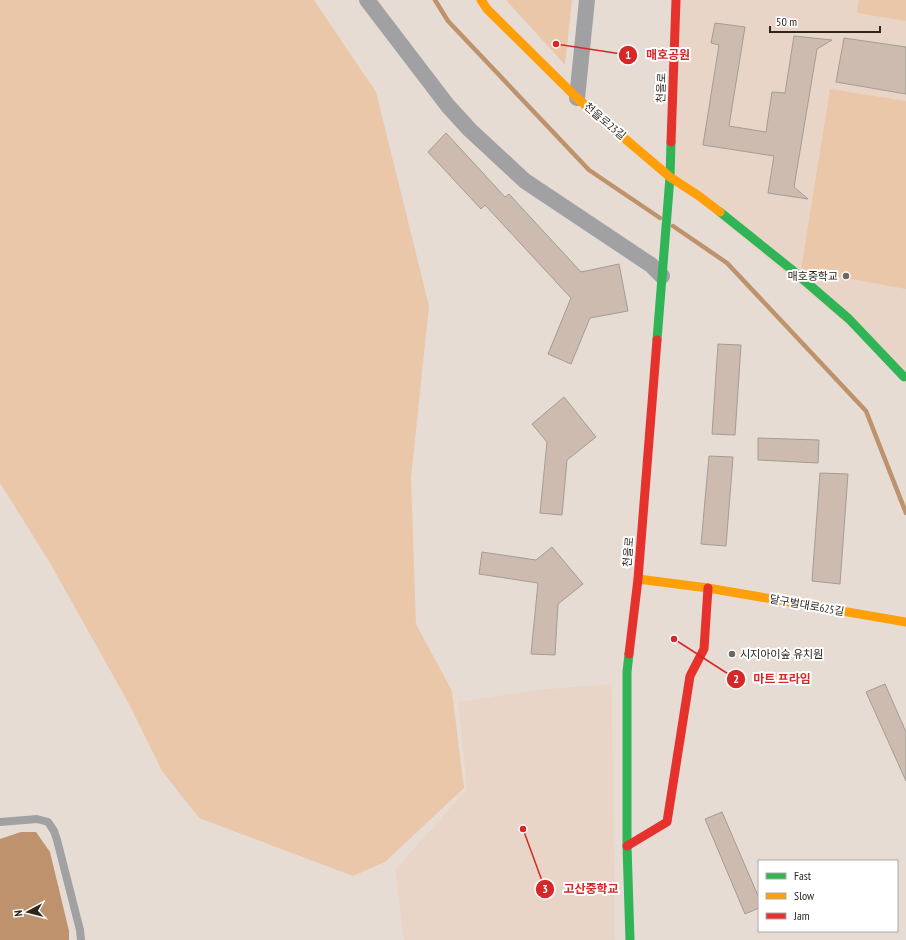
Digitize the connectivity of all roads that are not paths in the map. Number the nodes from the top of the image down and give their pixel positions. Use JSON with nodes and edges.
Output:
{"nodes":[{"id":1,"x":367,"y":0,"type":"edge"},
{"id":2,"x":480,"y":0,"type":"edge"},
{"id":3,"x":587,"y":0,"type":"edge"},
{"id":4,"x":676,"y":0,"type":"edge"},
{"id":5,"x":577,"y":98,"type":"junction"},
{"id":6,"x":670,"y":177,"type":"junction"},
{"id":7,"x":663,"y":268,"type":"junction"},
{"id":8,"x":905,"y":377,"type":"edge"},
{"id":9,"x":638,"y":578,"type":"junction"},
{"id":10,"x":708,"y":588,"type":"junction"},
{"id":11,"x":906,"y":622,"type":"edge"},
{"id":12,"x":0,"y":822,"type":"edge"},
{"id":13,"x":627,"y":846,"type":"junction"},
{"id":14,"x":81,"y":940,"type":"edge"},
{"id":15,"x":630,"y":940,"type":"edge"}],
"edges":[{"from":1,"to":7,"type":"street"},
{"from":2,"to":5,"type":"street"},
{"from":3,"to":5,"type":"street","name":"천을로23길"},
{"from":4,"to":6,"type":"street","name":"천을로"},
{"from":5,"to":6,"type":"street","name":"천을로23길"},
{"from":6,"to":7,"type":"street","name":"천을로"},
{"from":6,"to":8,"type":"street","name":"천을로23길"},
{"from":7,"to":9,"type":"street","name":"천을로"},
{"from":9,"to":10,"type":"street","name":"달구벌대로625길"},
{"from":9,"to":13,"type":"street","name":"천을로"},
{"from":10,"to":11,"type":"street","name":"달구벌대로625길"},
{"from":10,"to":13,"type":"street"},
{"from":12,"to":14,"type":"lane"},
{"from":13,"to":15,"type":"street","name":"천을로"}]}
